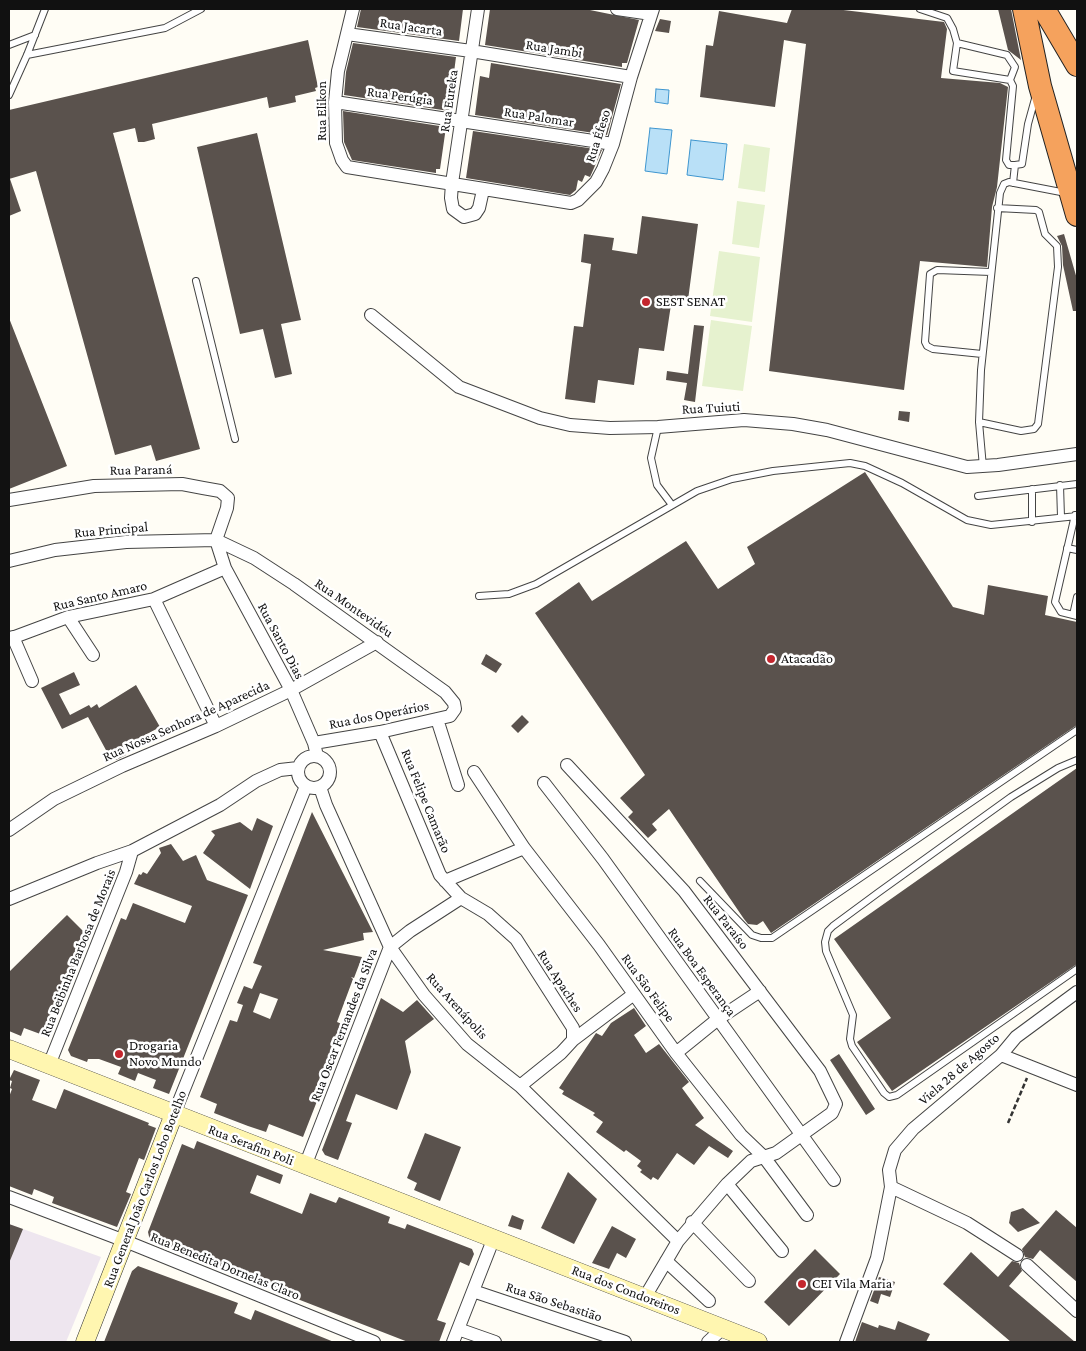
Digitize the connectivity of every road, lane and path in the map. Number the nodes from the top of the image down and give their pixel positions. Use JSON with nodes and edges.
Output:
{"nodes":[{"id":1,"x":45,"y":9,"type":"edge"},
{"id":2,"x":200,"y":9,"type":"edge"},
{"id":3,"x":353,"y":9,"type":"edge"},
{"id":4,"x":478,"y":9,"type":"edge"},
{"id":5,"x":617,"y":9,"type":"edge"},
{"id":6,"x":920,"y":9,"type":"edge"},
{"id":7,"x":1024,"y":9,"type":"edge"},
{"id":8,"x":1044,"y":9,"type":"edge"},
{"id":9,"x":652,"y":11,"type":"edge"},
{"id":10,"x":347,"y":34,"type":"junction"},
{"id":11,"x":36,"y":35,"type":"junction"},
{"id":12,"x":957,"y":44,"type":"junction"},
{"id":13,"x":9,"y":45,"type":"edge"},
{"id":14,"x":471,"y":51,"type":"junction"},
{"id":15,"x":27,"y":55,"type":"junction"},
{"id":16,"x":1077,"y":65,"type":"edge"},
{"id":17,"x":631,"y":77,"type":"junction"},
{"id":18,"x":1010,"y":80,"type":"junction"},
{"id":19,"x":1040,"y":86,"type":"junction"},
{"id":20,"x":9,"y":95,"type":"edge"},
{"id":21,"x":334,"y":102,"type":"junction"},
{"id":22,"x":461,"y":120,"type":"junction"},
{"id":23,"x":613,"y":144,"type":"junction"},
{"id":24,"x":1014,"y":165,"type":"junction"},
{"id":25,"x":1013,"y":182,"type":"junction"},
{"id":26,"x":452,"y":183,"type":"junction"},
{"id":27,"x":483,"y":190,"type":"junction"},
{"id":28,"x":1074,"y":205,"type":"edge"},
{"id":29,"x":997,"y":208,"type":"junction"},
{"id":30,"x":991,"y":272,"type":"junction"},
{"id":31,"x":196,"y":282,"type":"dead end"},
{"id":32,"x":371,"y":315,"type":"dead end"},
{"id":33,"x":982,"y":354,"type":"junction"},
{"id":34,"x":979,"y":422,"type":"junction"},
{"id":35,"x":658,"y":427,"type":"junction"},
{"id":36,"x":235,"y":438,"type":"dead end"},
{"id":37,"x":1077,"y":454,"type":"edge"},
{"id":38,"x":983,"y":467,"type":"junction"},
{"id":39,"x":1077,"y":484,"type":"edge"},
{"id":40,"x":1060,"y":485,"type":"junction"},
{"id":41,"x":1032,"y":489,"type":"junction"},
{"id":42,"x":978,"y":496,"type":"dead end"},
{"id":43,"x":9,"y":500,"type":"edge"},
{"id":44,"x":672,"y":505,"type":"junction"},
{"id":45,"x":1076,"y":516,"type":"edge"},
{"id":46,"x":1061,"y":517,"type":"junction"},
{"id":47,"x":1032,"y":522,"type":"junction"},
{"id":48,"x":1074,"y":532,"type":"edge"},
{"id":49,"x":216,"y":540,"type":"junction"},
{"id":50,"x":1068,"y":548,"type":"junction"},
{"id":51,"x":1077,"y":550,"type":"edge"},
{"id":52,"x":9,"y":561,"type":"edge"},
{"id":53,"x":225,"y":568,"type":"junction"},
{"id":54,"x":479,"y":596,"type":"dead end"},
{"id":55,"x":1077,"y":597,"type":"edge"},
{"id":56,"x":154,"y":599,"type":"junction"},
{"id":57,"x":1075,"y":615,"type":"edge"},
{"id":58,"x":68,"y":617,"type":"junction"},
{"id":59,"x":11,"y":638,"type":"edge"},
{"id":60,"x":377,"y":642,"type":"junction"},
{"id":61,"x":93,"y":655,"type":"dead end"},
{"id":62,"x":32,"y":681,"type":"dead end"},
{"id":63,"x":291,"y":690,"type":"junction"},
{"id":64,"x":444,"y":717,"type":"junction"},
{"id":65,"x":216,"y":726,"type":"junction"},
{"id":66,"x":1077,"y":730,"type":"edge"},
{"id":67,"x":380,"y":732,"type":"junction"},
{"id":68,"x":316,"y":750,"type":"junction"},
{"id":69,"x":1077,"y":760,"type":"edge"},
{"id":70,"x":567,"y":765,"type":"dead end"},
{"id":71,"x":298,"y":768,"type":"junction"},
{"id":72,"x":474,"y":772,"type":"dead end"},
{"id":73,"x":544,"y":783,"type":"dead end"},
{"id":74,"x":458,"y":785,"type":"dead end"},
{"id":75,"x":306,"y":786,"type":"junction"},
{"id":76,"x":320,"y":787,"type":"junction"},
{"id":77,"x":9,"y":830,"type":"edge"},
{"id":78,"x":524,"y":848,"type":"junction"},
{"id":79,"x":132,"y":852,"type":"junction"},
{"id":80,"x":445,"y":881,"type":"junction"},
{"id":81,"x":700,"y":881,"type":"dead end"},
{"id":82,"x":461,"y":898,"type":"junction"},
{"id":83,"x":9,"y":899,"type":"edge"},
{"id":84,"x":390,"y":947,"type":"junction"},
{"id":85,"x":1077,"y":968,"type":"edge"},
{"id":86,"x":760,"y":990,"type":"junction"},
{"id":87,"x":1077,"y":992,"type":"edge"},
{"id":88,"x":634,"y":994,"type":"junction"},
{"id":89,"x":718,"y":1019,"type":"junction"},
{"id":90,"x":573,"y":1040,"type":"junction"},
{"id":91,"x":9,"y":1049,"type":"edge"},
{"id":92,"x":676,"y":1052,"type":"junction"},
{"id":93,"x":1001,"y":1055,"type":"junction"},
{"id":94,"x":49,"y":1065,"type":"junction"},
{"id":95,"x":1031,"y":1067,"type":"junction"},
{"id":96,"x":1077,"y":1085,"type":"edge"},
{"id":97,"x":520,"y":1086,"type":"junction"},
{"id":98,"x":174,"y":1114,"type":"junction"},
{"id":99,"x":1008,"y":1123,"type":"dead end"},
{"id":100,"x":801,"y":1133,"type":"junction"},
{"id":101,"x":764,"y":1158,"type":"junction"},
{"id":102,"x":305,"y":1166,"type":"junction"},
{"id":103,"x":834,"y":1180,"type":"dead end"},
{"id":104,"x":727,"y":1184,"type":"junction"},
{"id":105,"x":891,"y":1187,"type":"junction"},
{"id":106,"x":9,"y":1197,"type":"edge"},
{"id":107,"x":807,"y":1215,"type":"dead end"},
{"id":108,"x":692,"y":1222,"type":"junction"},
{"id":109,"x":493,"y":1240,"type":"junction"},
{"id":110,"x":125,"y":1241,"type":"junction"},
{"id":111,"x":678,"y":1241,"type":"junction"},
{"id":112,"x":782,"y":1251,"type":"dead end"},
{"id":113,"x":1017,"y":1255,"type":"dead end"},
{"id":114,"x":666,"y":1261,"type":"junction"},
{"id":115,"x":1027,"y":1265,"type":"dead end"},
{"id":116,"x":749,"y":1281,"type":"dead end"},
{"id":117,"x":473,"y":1291,"type":"junction"},
{"id":118,"x":645,"y":1297,"type":"junction"},
{"id":119,"x":709,"y":1301,"type":"dead end"},
{"id":120,"x":1077,"y":1311,"type":"edge"},
{"id":121,"x":723,"y":1328,"type":"junction"},
{"id":122,"x":458,"y":1329,"type":"junction"},
{"id":123,"x":86,"y":1342,"type":"edge"},
{"id":124,"x":374,"y":1342,"type":"edge"},
{"id":125,"x":453,"y":1342,"type":"edge"},
{"id":126,"x":495,"y":1342,"type":"edge"},
{"id":127,"x":625,"y":1342,"type":"edge"},
{"id":128,"x":708,"y":1342,"type":"edge"},
{"id":129,"x":758,"y":1342,"type":"edge"},
{"id":130,"x":846,"y":1342,"type":"edge"}],
"edges":[{"from":1,"to":11,"type":"lane"},
{"from":2,"to":15,"type":"lane"},
{"from":3,"to":10,"type":"street","name":"Rua Elikon"},
{"from":4,"to":14,"type":"street","name":"Rua Eureka"},
{"from":5,"to":9,"type":"street"},
{"from":6,"to":12,"type":"lane"},
{"from":7,"to":19,"type":"highway"},
{"from":8,"to":16,"type":"highway"},
{"from":9,"to":17,"type":"street","name":"Rua Éfeso"},
{"from":10,"to":14,"type":"street","name":"Rua Jacarta"},
{"from":10,"to":21,"type":"street","name":"Rua Elikon"},
{"from":11,"to":13,"type":"lane"},
{"from":11,"to":15,"type":"lane"},
{"from":12,"to":18,"type":"lane"},
{"from":12,"to":18,"type":"lane"},
{"from":14,"to":17,"type":"street","name":"Rua Jambi"},
{"from":14,"to":22,"type":"street","name":"Rua Eureka"},
{"from":15,"to":20,"type":"lane"},
{"from":17,"to":23,"type":"street","name":"Rua Éfeso"},
{"from":18,"to":24,"type":"lane"},
{"from":19,"to":24,"type":"lane"},
{"from":19,"to":28,"type":"highway"},
{"from":21,"to":22,"type":"street","name":"Rua Perúgia"},
{"from":21,"to":26,"type":"street","name":"Rua Elikon"},
{"from":22,"to":23,"type":"street","name":"Rua Palomar"},
{"from":22,"to":26,"type":"street","name":"Rua Eureka"},
{"from":23,"to":27,"type":"street","name":"Rua Éfeso"},
{"from":24,"to":25,"type":"lane"},
{"from":25,"to":28,"type":"lane"},
{"from":25,"to":29,"type":"lane"},
{"from":26,"to":27,"type":"street","name":"Rua Éfeso"},
{"from":26,"to":27,"type":"street","name":"Rua Eureka"},
{"from":29,"to":30,"type":"lane"},
{"from":29,"to":34,"type":"lane"},
{"from":30,"to":33,"type":"lane"},
{"from":30,"to":33,"type":"lane"},
{"from":31,"to":36,"type":"lane"},
{"from":32,"to":35,"type":"street","name":"Rua Tuiuti"},
{"from":33,"to":34,"type":"lane"},
{"from":34,"to":38,"type":"lane"},
{"from":35,"to":38,"type":"street","name":"Rua Tuiuti"},
{"from":35,"to":44,"type":"lane"},
{"from":37,"to":38,"type":"street","name":"Rua Tuiuti"},
{"from":39,"to":40,"type":"lane"},
{"from":40,"to":41,"type":"lane"},
{"from":40,"to":46,"type":"lane"},
{"from":41,"to":42,"type":"lane"},
{"from":41,"to":47,"type":"lane"},
{"from":43,"to":49,"type":"street","name":"Rua Paraná"},
{"from":44,"to":47,"type":"lane"},
{"from":44,"to":54,"type":"lane"},
{"from":45,"to":46,"type":"lane"},
{"from":45,"to":48,"type":"lane"},
{"from":46,"to":47,"type":"lane"},
{"from":48,"to":50,"type":"lane"},
{"from":49,"to":52,"type":"street","name":"Rua Principal"},
{"from":49,"to":53,"type":"street","name":"Rua Santo Dias"},
{"from":49,"to":60,"type":"street","name":"Rua Montevidéu"},
{"from":50,"to":51,"type":"lane"},
{"from":50,"to":57,"type":"lane"},
{"from":53,"to":56,"type":"street","name":"Rua Santo Amaro"},
{"from":53,"to":63,"type":"street","name":"Rua Santo Dias"},
{"from":55,"to":57,"type":"lane"},
{"from":56,"to":58,"type":"street","name":"Rua Santo Amaro"},
{"from":56,"to":65,"type":"street"},
{"from":58,"to":59,"type":"street","name":"Rua Santo Amaro"},
{"from":58,"to":61,"type":"street"},
{"from":59,"to":62,"type":"street"},
{"from":60,"to":63,"type":"street","name":"Rua Nossa Senhora de Aparecida"},
{"from":60,"to":64,"type":"street","name":"Rua Montevidéu"},
{"from":63,"to":65,"type":"street","name":"Rua Nossa Senhora de Aparecida"},
{"from":63,"to":68,"type":"street","name":"Rua Santo Dias"},
{"from":64,"to":67,"type":"street","name":"Rua dos Operários"},
{"from":64,"to":74,"type":"street"},
{"from":65,"to":77,"type":"street","name":"Rua Nossa Senhora de Aparecida"},
{"from":66,"to":81,"type":"lane"},
{"from":67,"to":68,"type":"street","name":"Rua dos Operários"},
{"from":67,"to":80,"type":"street","name":"Rua Felipe Camarão"},
{"from":68,"to":71,"type":"street"},
{"from":68,"to":76,"type":"street"},
{"from":69,"to":85,"type":"lane"},
{"from":70,"to":86,"type":"street","name":"Rua Paraíso"},
{"from":71,"to":75,"type":"street"},
{"from":71,"to":79,"type":"street"},
{"from":72,"to":78,"type":"street","name":"Rua São Felipe"},
{"from":73,"to":89,"type":"street","name":"Rua Boa Esperança"},
{"from":75,"to":76,"type":"street"},
{"from":75,"to":98,"type":"street","name":"Rua General João Carlos Lobo Botelho"},
{"from":76,"to":84,"type":"street","name":"Rua Arenápolis"},
{"from":78,"to":80,"type":"street"},
{"from":78,"to":88,"type":"street","name":"Rua São Felipe"},
{"from":79,"to":83,"type":"street"},
{"from":79,"to":94,"type":"street","name":"Rua Beibinha Barbosa de Morais"},
{"from":80,"to":82,"type":"street","name":"Rua Felipe Camarão"},
{"from":82,"to":84,"type":"street","name":"Rua Oscar Fernandes da Silva"},
{"from":82,"to":90,"type":"street","name":"Rua Apaches"},
{"from":84,"to":97,"type":"street","name":"Rua Arenápolis"},
{"from":84,"to":102,"type":"street","name":"Rua Oscar Fernandes da Silva"},
{"from":86,"to":89,"type":"street"},
{"from":86,"to":100,"type":"street","name":"Rua Paraíso"},
{"from":87,"to":93,"type":"street","name":"Viela 28 de Agosto"},
{"from":88,"to":90,"type":"street"},
{"from":88,"to":92,"type":"street","name":"Rua São Felipe"},
{"from":89,"to":92,"type":"street"},
{"from":89,"to":100,"type":"street","name":"Rua Boa Esperança"},
{"from":90,"to":97,"type":"street"},
{"from":91,"to":94,"type":"street","name":"Rua Serafim Poli"},
{"from":92,"to":101,"type":"street","name":"Rua São Felipe"},
{"from":93,"to":95,"type":"street"},
{"from":93,"to":105,"type":"street","name":"Viela 28 de Agosto"},
{"from":94,"to":98,"type":"street","name":"Rua Serafim Poli"},
{"from":95,"to":96,"type":"street"},
{"from":95,"to":99,"type":"path"},
{"from":97,"to":111,"type":"street","name":"Rua Arenápolis"},
{"from":98,"to":102,"type":"street","name":"Rua Serafim Poli"},
{"from":98,"to":110,"type":"street","name":"Rua General João Carlos Lobo Botelho"},
{"from":100,"to":101,"type":"street"},
{"from":100,"to":103,"type":"street","name":"Rua Boa Esperança"},
{"from":101,"to":104,"type":"street"},
{"from":101,"to":107,"type":"street","name":"Rua São Felipe"},
{"from":102,"to":109,"type":"street","name":"Rua Serafim Poli"},
{"from":104,"to":108,"type":"street"},
{"from":104,"to":112,"type":"street"},
{"from":105,"to":113,"type":"street"},
{"from":105,"to":130,"type":"street","name":"Viela 28 de Agosto"},
{"from":106,"to":110,"type":"street","name":"Rua Benedita Dornelas Claro"},
{"from":108,"to":111,"type":"street"},
{"from":108,"to":116,"type":"street"},
{"from":109,"to":117,"type":"street"},
{"from":109,"to":118,"type":"street","name":"Rua dos Condoreiros"},
{"from":110,"to":123,"type":"street","name":"Rua General João Carlos Lobo Botelho"},
{"from":110,"to":124,"type":"street","name":"Rua Benedita Dornelas Claro"},
{"from":111,"to":114,"type":"street"},
{"from":114,"to":118,"type":"street"},
{"from":114,"to":119,"type":"street"},
{"from":115,"to":120,"type":"street"},
{"from":117,"to":122,"type":"street"},
{"from":117,"to":127,"type":"street","name":"Rua São Sebastião"},
{"from":118,"to":121,"type":"street","name":"Rua dos Condoreiros"},
{"from":121,"to":128,"type":"street"},
{"from":121,"to":129,"type":"street","name":"Rua dos Condoreiros"},
{"from":122,"to":125,"type":"street"},
{"from":122,"to":126,"type":"street"}]}
